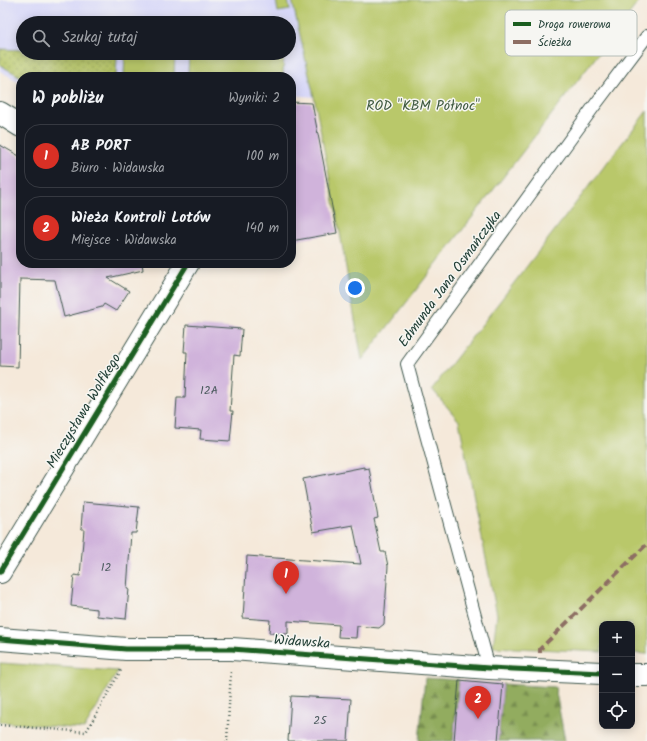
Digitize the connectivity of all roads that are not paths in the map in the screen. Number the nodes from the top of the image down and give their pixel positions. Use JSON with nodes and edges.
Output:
{"nodes":[{"id":1,"x":647,"y":36,"type":"edge"},
{"id":2,"x":637,"y":49,"type":"edge"},
{"id":3,"x":632,"y":56,"type":"edge"},
{"id":4,"x":0,"y":113,"type":"edge"},
{"id":5,"x":16,"y":123,"type":"edge"},
{"id":6,"x":185,"y":268,"type":"edge"},
{"id":7,"x":0,"y":572,"type":"edge"},
{"id":8,"x":0,"y":639,"type":"edge"},
{"id":9,"x":489,"y":668,"type":"junction"},
{"id":10,"x":599,"y":673,"type":"edge"},
{"id":11,"x":635,"y":675,"type":"edge"},
{"id":12,"x":647,"y":676,"type":"edge"}],
"edges":[{"from":1,"to":2,"type":"lane","name":"Edmunda Jana Osmańczyka"},
{"from":3,"to":9,"type":"lane","name":"Edmunda Jana Osmańczyka"},
{"from":4,"to":5,"type":"street"},
{"from":6,"to":7,"type":"street","name":"Mieczysława Wolfkego"},
{"from":8,"to":9,"type":"street","name":"Widawska"},
{"from":9,"to":10,"type":"street","name":"Widawska"},
{"from":11,"to":12,"type":"street"}]}
